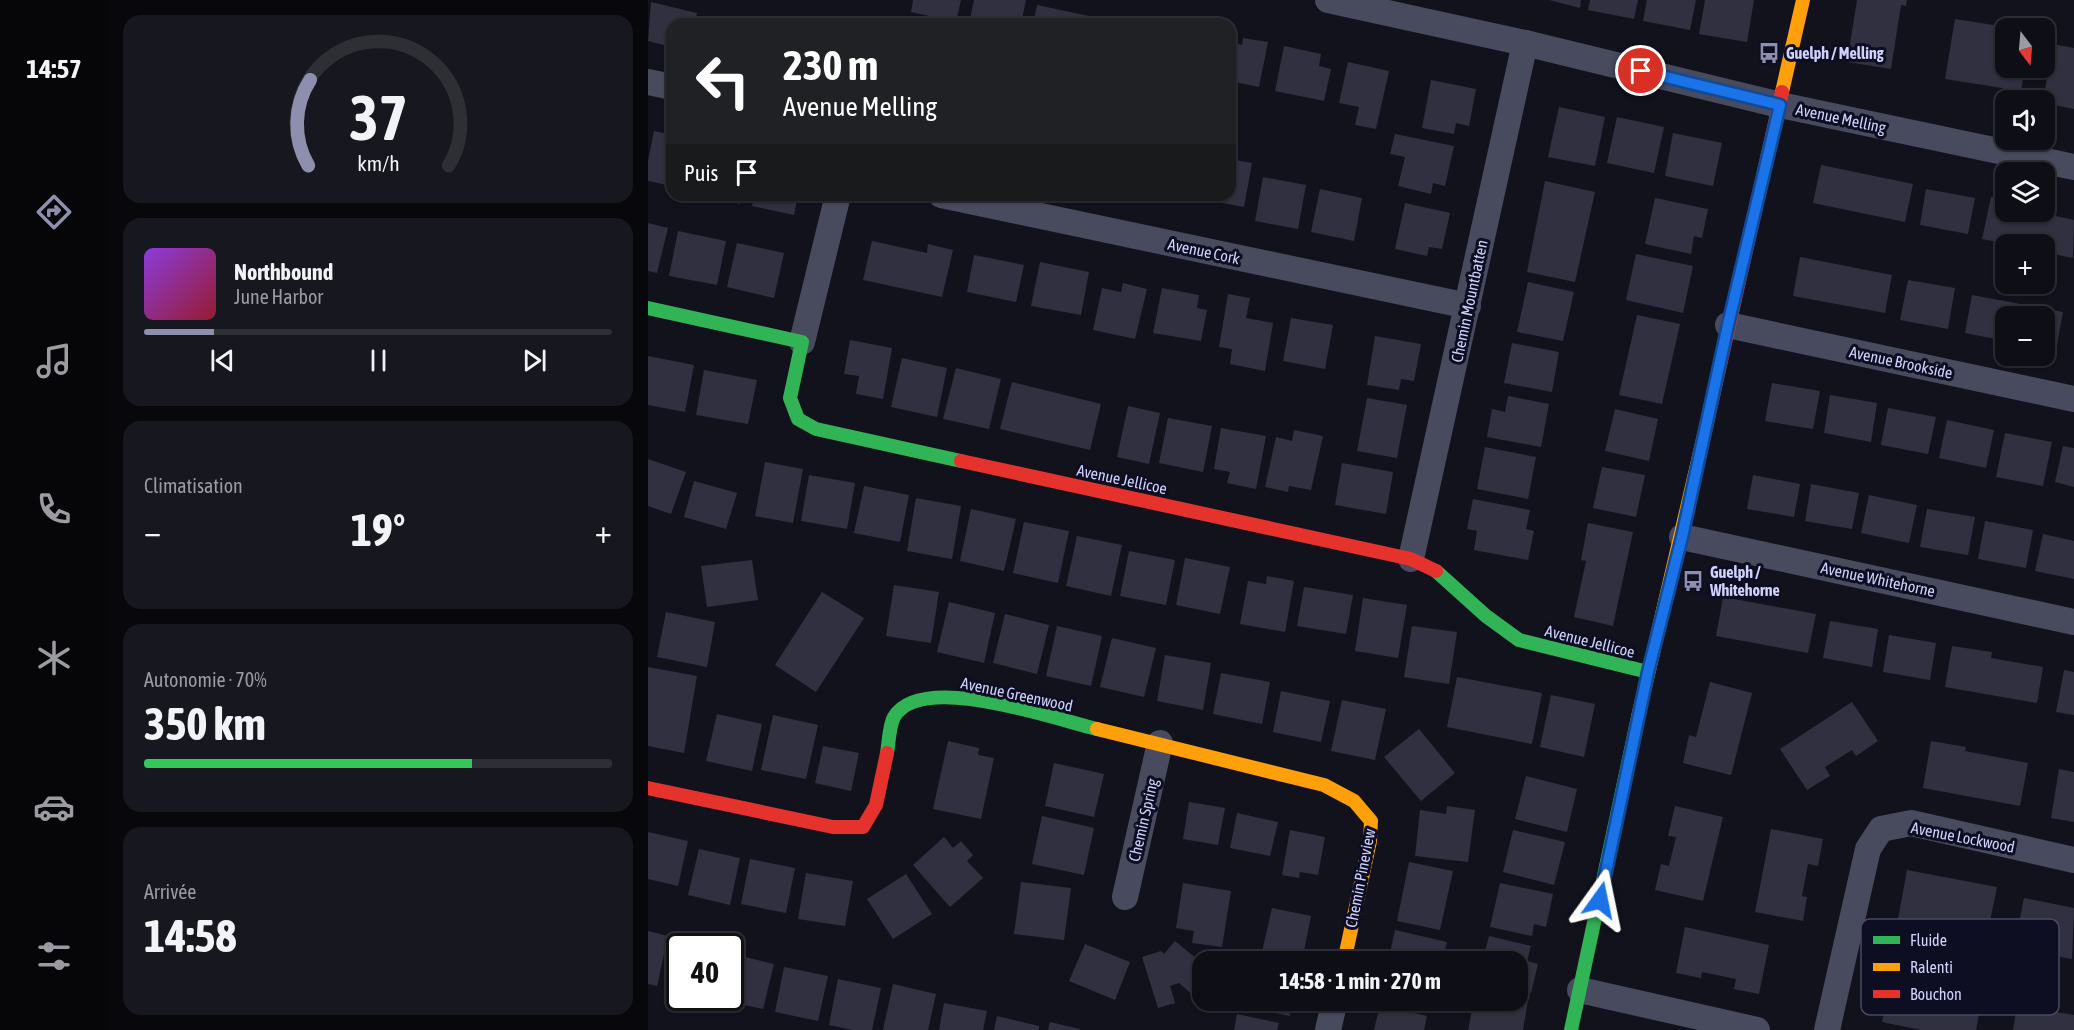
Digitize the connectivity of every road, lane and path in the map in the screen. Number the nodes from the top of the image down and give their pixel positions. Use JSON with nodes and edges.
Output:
{"nodes":[{"id":1,"x":1328,"y":0,"type":"edge"},
{"id":2,"x":1803,"y":0,"type":"edge"},
{"id":3,"x":1525,"y":43,"type":"junction"},
{"id":4,"x":648,"y":82,"type":"edge"},
{"id":5,"x":666,"y":86,"type":"edge"},
{"id":6,"x":1780,"y":105,"type":"junction"},
{"id":7,"x":2074,"y":167,"type":"edge"},
{"id":8,"x":837,"y":201,"type":"edge"},
{"id":9,"x":969,"y":201,"type":"edge"},
{"id":10,"x":1468,"y":306,"type":"junction"},
{"id":11,"x":648,"y":308,"type":"edge"},
{"id":12,"x":1728,"y":325,"type":"junction"},
{"id":13,"x":802,"y":342,"type":"junction"},
{"id":14,"x":2074,"y":399,"type":"edge"},
{"id":15,"x":1682,"y":537,"type":"junction"},
{"id":16,"x":1411,"y":559,"type":"junction"},
{"id":17,"x":2074,"y":622,"type":"edge"},
{"id":18,"x":1648,"y":672,"type":"junction"},
{"id":19,"x":1160,"y":743,"type":"junction"},
{"id":20,"x":648,"y":788,"type":"edge"},
{"id":21,"x":1354,"y":801,"type":"joint"},
{"id":22,"x":2074,"y":860,"type":"edge"},
{"id":23,"x":1125,"y":897,"type":"dead end"},
{"id":24,"x":1346,"y":951,"type":"edge"},
{"id":25,"x":1580,"y":990,"type":"junction"},
{"id":26,"x":1332,"y":1011,"type":"edge"},
{"id":27,"x":1328,"y":1030,"type":"edge"},
{"id":28,"x":1571,"y":1030,"type":"edge"},
{"id":29,"x":1757,"y":1030,"type":"edge"},
{"id":30,"x":1827,"y":1030,"type":"edge"}],
"edges":[{"from":1,"to":3,"type":"street","name":"Avenue Melling"},
{"from":2,"to":6,"type":"street"},
{"from":3,"to":6,"type":"street","name":"Avenue Melling"},
{"from":3,"to":10,"type":"street","name":"Chemin Mountbatten"},
{"from":4,"to":5,"type":"street"},
{"from":6,"to":7,"type":"street","name":"Avenue Melling"},
{"from":6,"to":12,"type":"street"},
{"from":8,"to":13,"type":"street"},
{"from":9,"to":10,"type":"street","name":"Avenue Cork"},
{"from":10,"to":16,"type":"street","name":"Chemin Mountbatten"},
{"from":11,"to":13,"type":"street"},
{"from":12,"to":14,"type":"street","name":"Avenue Brookside"},
{"from":12,"to":15,"type":"street"},
{"from":13,"to":16,"type":"street","name":"Avenue Jellicoe"},
{"from":15,"to":17,"type":"street","name":"Avenue Whitehorne"},
{"from":15,"to":18,"type":"street"},
{"from":16,"to":18,"type":"street","name":"Avenue Jellicoe"},
{"from":18,"to":25,"type":"street"},
{"from":19,"to":20,"type":"street","name":"Avenue Greenwood"},
{"from":19,"to":21,"type":"street","name":"Avenue Greenwood"},
{"from":19,"to":23,"type":"street","name":"Chemin Spring"},
{"from":21,"to":24,"type":"street","name":"Chemin Pineview"},
{"from":22,"to":30,"type":"street","name":"Avenue Lockwood"},
{"from":25,"to":28,"type":"street"},
{"from":25,"to":29,"type":"street"},
{"from":26,"to":27,"type":"street"}]}
